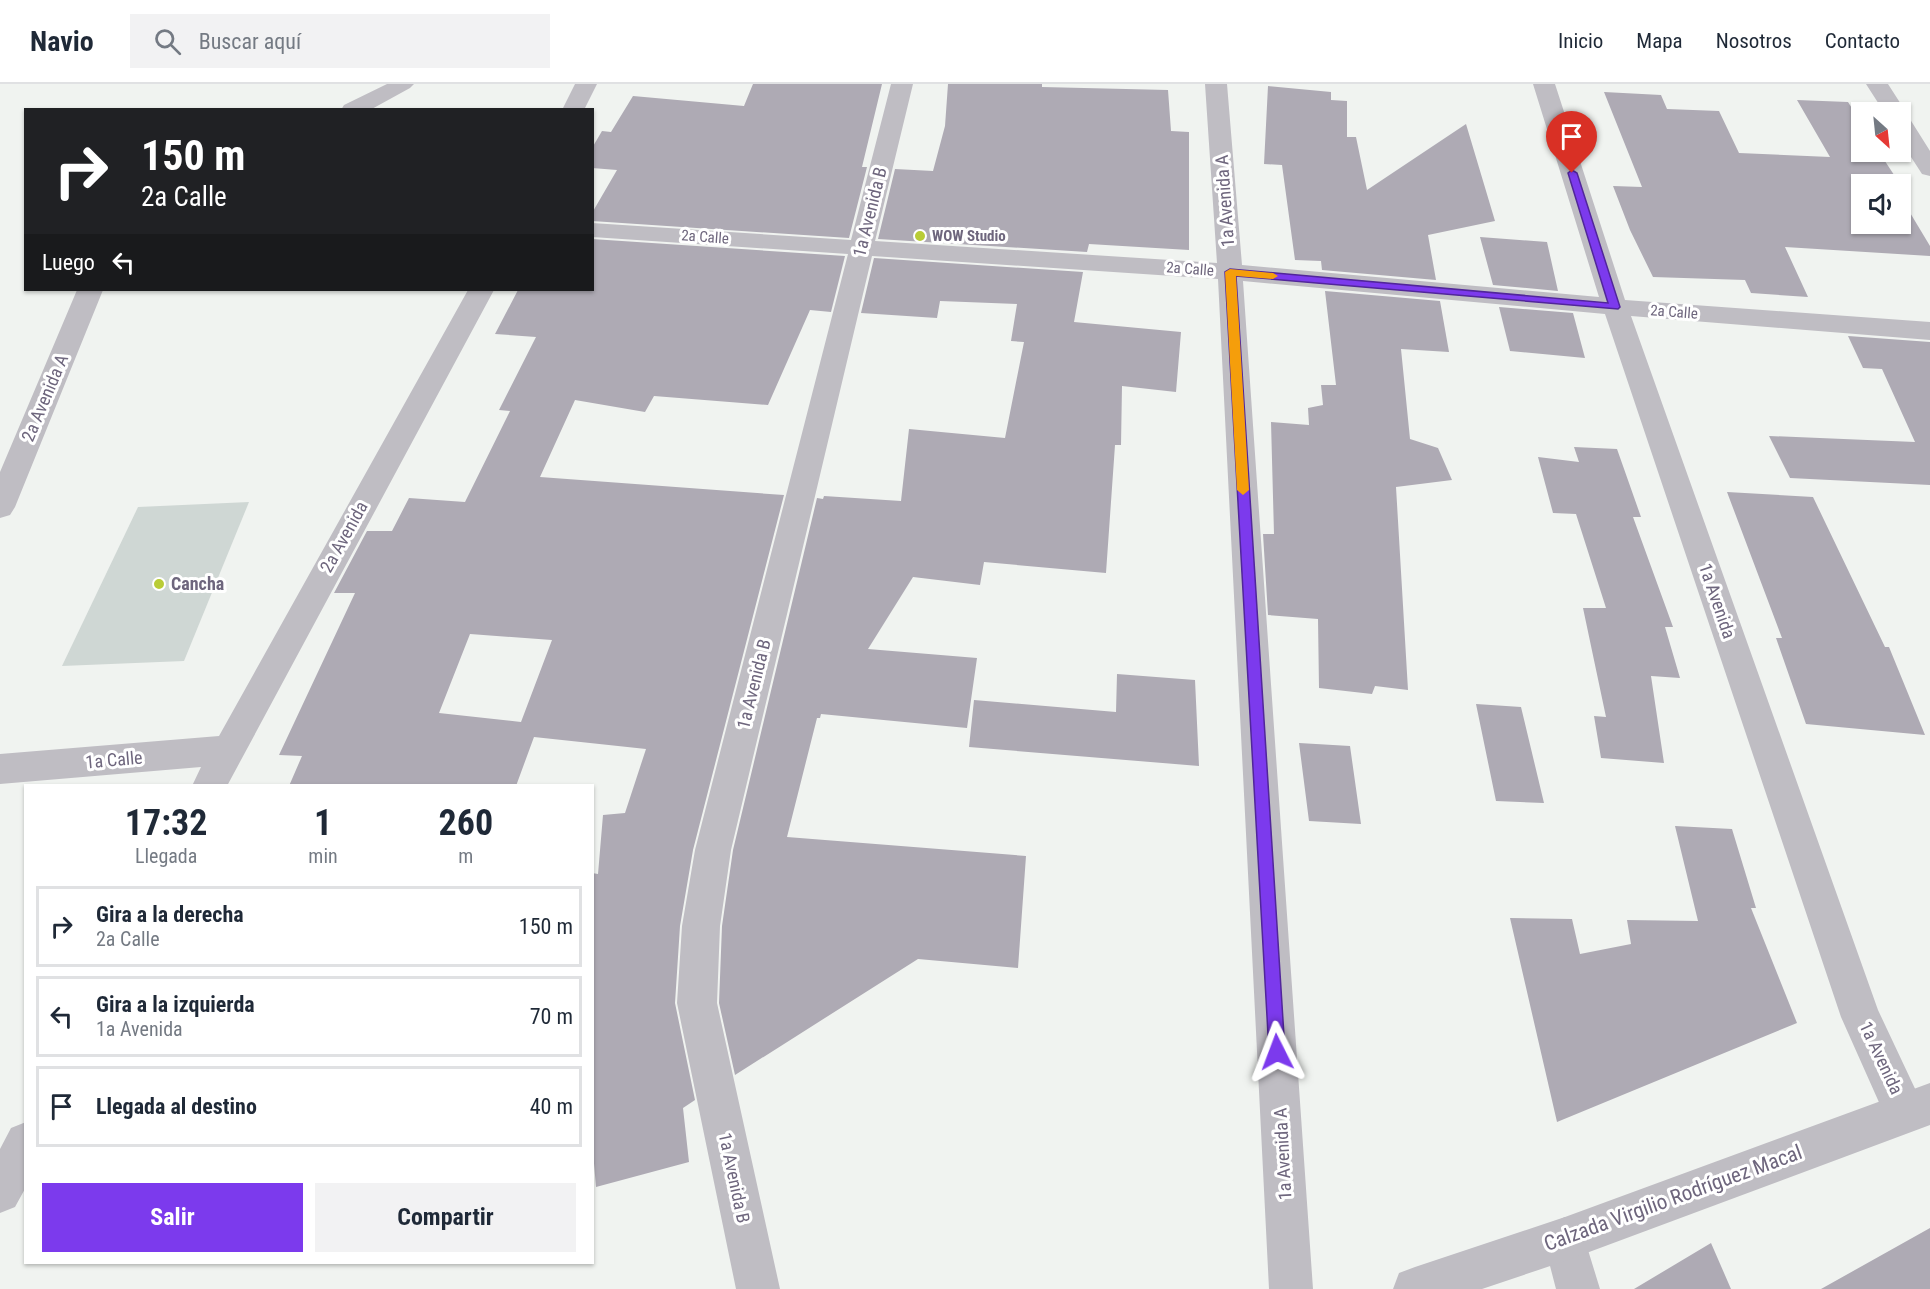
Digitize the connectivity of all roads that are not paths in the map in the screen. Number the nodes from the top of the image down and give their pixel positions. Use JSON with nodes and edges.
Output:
{"nodes":[{"id":1,"x":403,"y":84,"type":"edge"},
{"id":2,"x":586,"y":84,"type":"edge"},
{"id":3,"x":902,"y":84,"type":"edge"},
{"id":4,"x":1216,"y":84,"type":"edge"},
{"id":5,"x":1545,"y":84,"type":"edge"},
{"id":6,"x":1877,"y":84,"type":"edge"},
{"id":7,"x":1889,"y":102,"type":"edge"},
{"id":8,"x":356,"y":108,"type":"edge"},
{"id":9,"x":574,"y":108,"type":"edge"},
{"id":10,"x":1911,"y":139,"type":"edge"},
{"id":11,"x":1930,"y":169,"type":"edge"},
{"id":12,"x":594,"y":230,"type":"edge"},
{"id":13,"x":861,"y":247,"type":"junction"},
{"id":14,"x":1230,"y":272,"type":"junction"},
{"id":15,"x":90,"y":291,"type":"edge"},
{"id":16,"x":480,"y":291,"type":"edge"},
{"id":17,"x":1615,"y":307,"type":"junction"},
{"id":18,"x":1930,"y":331,"type":"edge"},
{"id":19,"x":0,"y":507,"type":"edge"},
{"id":20,"x":228,"y":750,"type":"junction"},
{"id":21,"x":0,"y":769,"type":"edge"},
{"id":22,"x":210,"y":784,"type":"edge"},
{"id":23,"x":1918,"y":1108,"type":"edge"},
{"id":24,"x":24,"y":1147,"type":"edge"},
{"id":25,"x":0,"y":1192,"type":"edge"},
{"id":26,"x":1565,"y":1239,"type":"junction"},
{"id":27,"x":758,"y":1289,"type":"edge"},
{"id":28,"x":1291,"y":1289,"type":"edge"},
{"id":29,"x":1414,"y":1289,"type":"edge"},
{"id":30,"x":1578,"y":1289,"type":"edge"}],
"edges":[{"from":1,"to":8,"type":"street"},
{"from":2,"to":9,"type":"street"},
{"from":3,"to":13,"type":"street","name":"1a Avenida B"},
{"from":4,"to":14,"type":"street","name":"1a Avenida A"},
{"from":5,"to":17,"type":"street","name":"1a Avenida"},
{"from":6,"to":7,"type":"street"},
{"from":10,"to":11,"type":"street"},
{"from":12,"to":13,"type":"street","name":"2a Calle"},
{"from":13,"to":14,"type":"street","name":"2a Calle"},
{"from":13,"to":27,"type":"street","name":"1a Avenida B"},
{"from":14,"to":17,"type":"street","name":"2a Calle"},
{"from":14,"to":28,"type":"street","name":"1a Avenida A"},
{"from":15,"to":19,"type":"street","name":"2a Avenida A"},
{"from":16,"to":20,"type":"street","name":"2a Avenida"},
{"from":17,"to":18,"type":"street","name":"2a Calle"},
{"from":17,"to":23,"type":"street","name":"1a Avenida"},
{"from":20,"to":21,"type":"street","name":"1a Calle"},
{"from":20,"to":22,"type":"street","name":"2a Avenida"},
{"from":23,"to":26,"type":"street","name":"Calzada Virgilio Rodríguez Macal"},
{"from":24,"to":25,"type":"street"},
{"from":26,"to":29,"type":"street","name":"Calzada Virgilio Rodríguez Macal"},
{"from":26,"to":30,"type":"street"}]}
